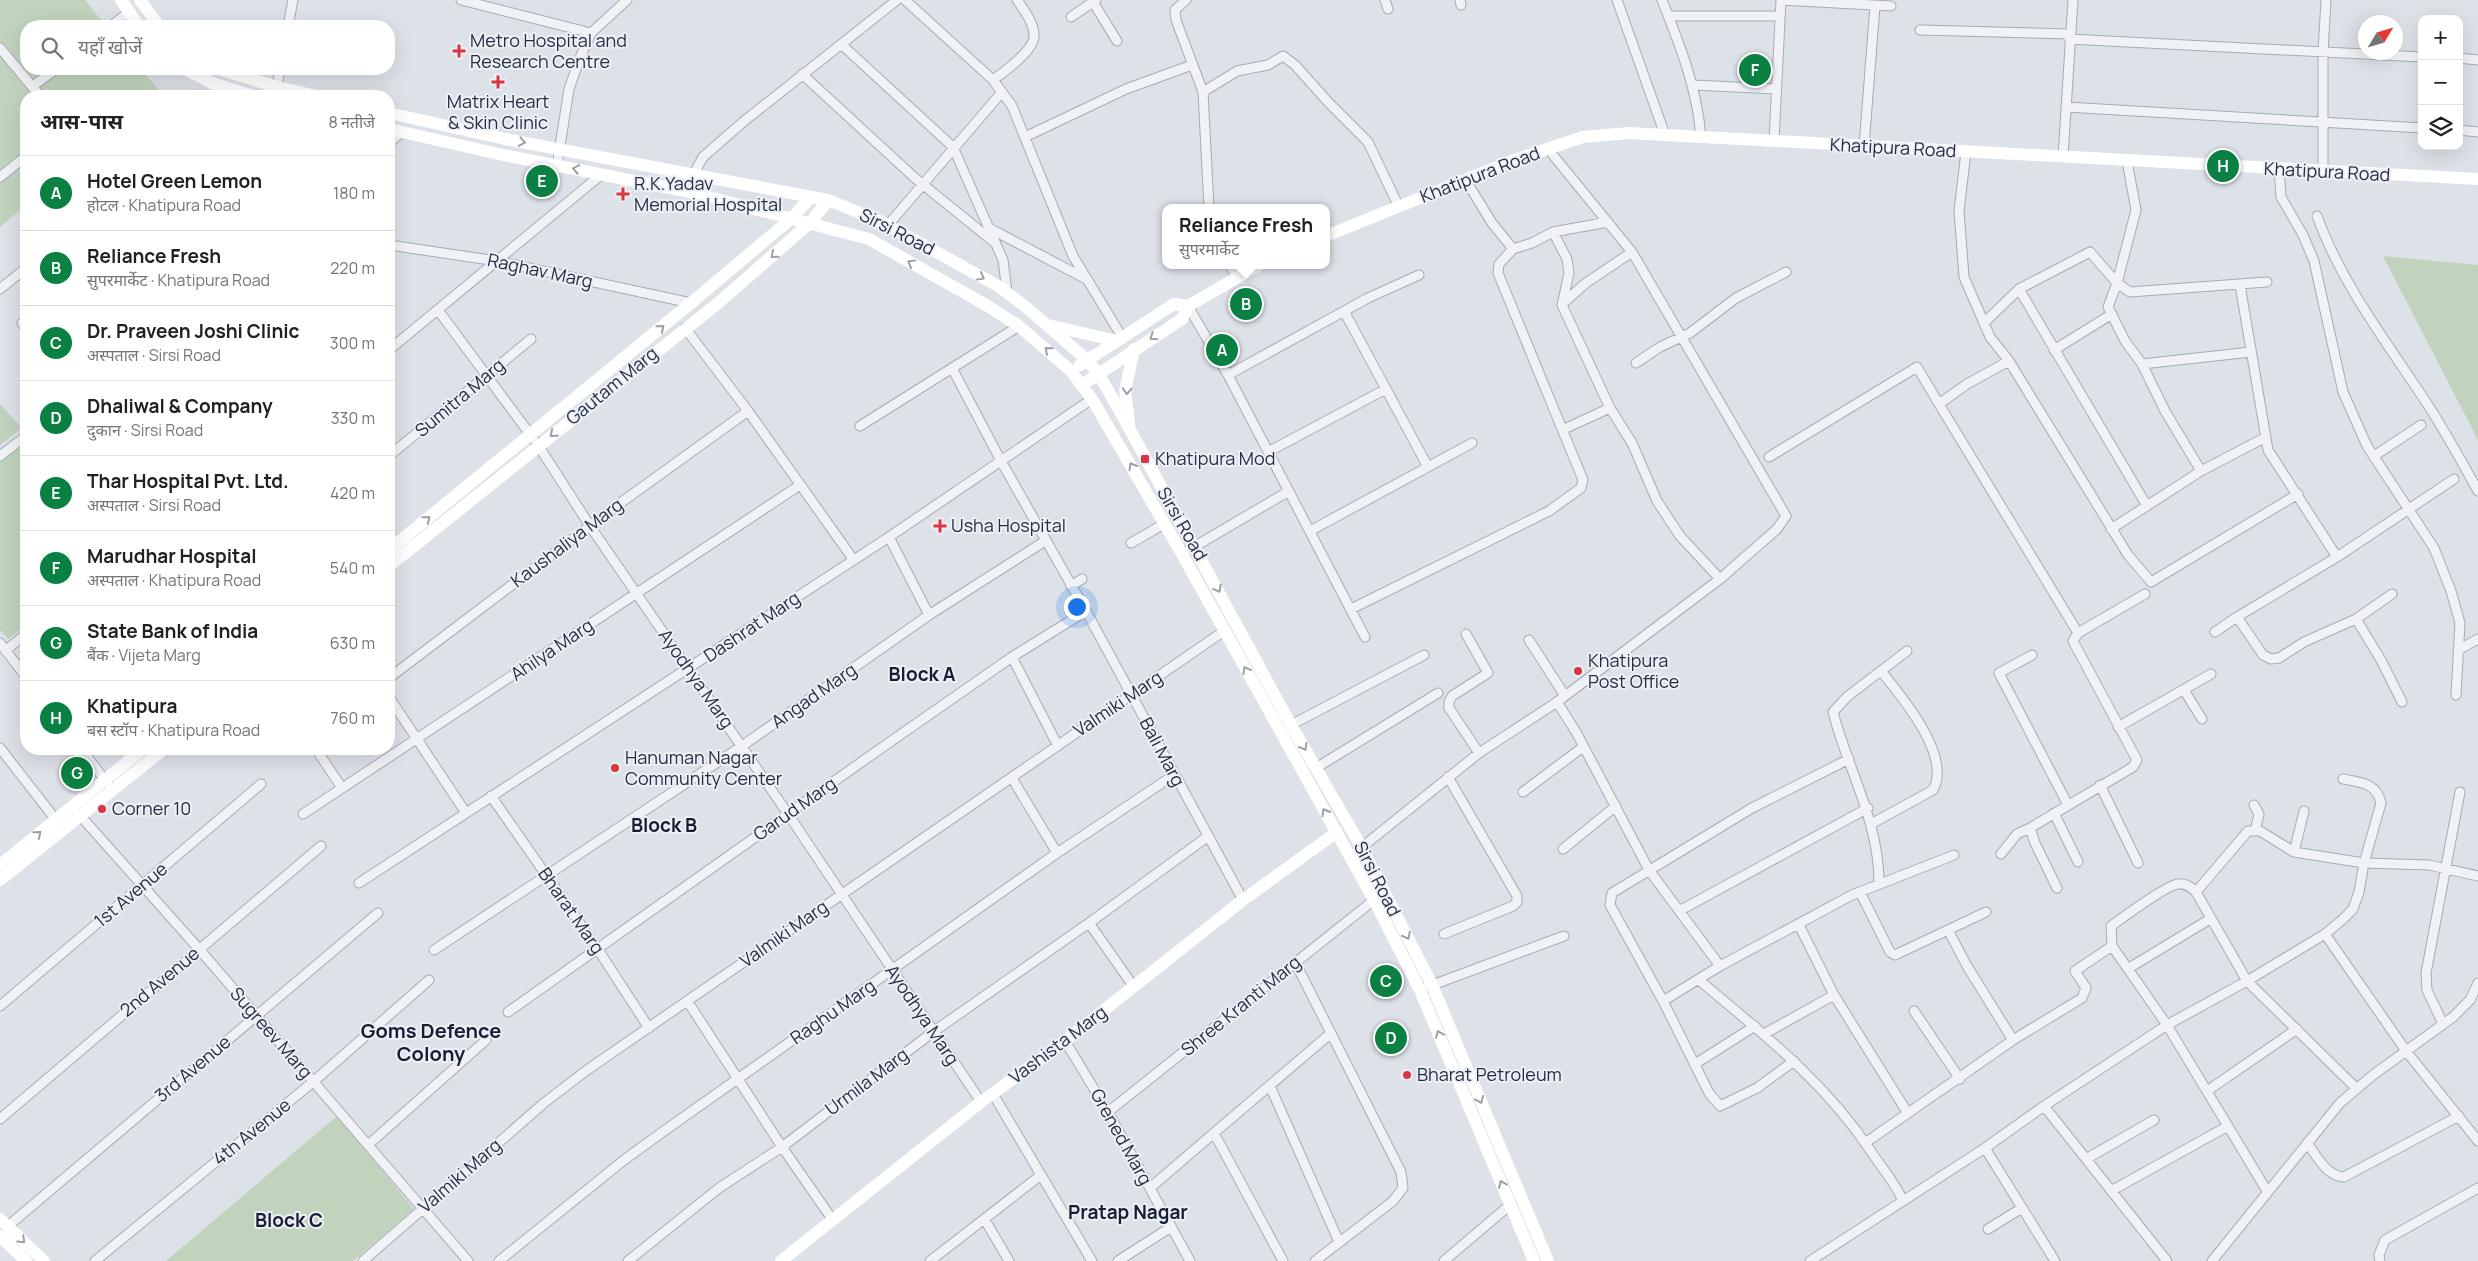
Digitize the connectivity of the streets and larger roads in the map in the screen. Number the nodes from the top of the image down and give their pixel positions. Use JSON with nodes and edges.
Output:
{"nodes":[{"id":1,"x":120,"y":0,"type":"edge"},
{"id":2,"x":140,"y":0,"type":"edge"},
{"id":3,"x":294,"y":0,"type":"edge"},
{"id":4,"x":461,"y":0,"type":"edge"},
{"id":5,"x":627,"y":0,"type":"edge"},
{"id":6,"x":897,"y":0,"type":"edge"},
{"id":7,"x":905,"y":0,"type":"edge"},
{"id":8,"x":1017,"y":0,"type":"edge"},
{"id":9,"x":1186,"y":0,"type":"edge"},
{"id":10,"x":1617,"y":0,"type":"edge"},
{"id":11,"x":1662,"y":0,"type":"edge"},
{"id":12,"x":2073,"y":0,"type":"edge"},
{"id":13,"x":2326,"y":0,"type":"edge"},
{"id":14,"x":1095,"y":1,"type":"edge"},
{"id":15,"x":1875,"y":6,"type":"junction"},
{"id":16,"x":1891,"y":6,"type":"dead end"},
{"id":17,"x":129,"y":12,"type":"junction"},
{"id":18,"x":1071,"y":16,"type":"dead end"},
{"id":19,"x":1668,"y":16,"type":"junction"},
{"id":20,"x":1780,"y":16,"type":"junction"},
{"id":21,"x":119,"y":20,"type":"edge"},
{"id":22,"x":135,"y":20,"type":"edge"},
{"id":23,"x":155,"y":20,"type":"edge"},
{"id":24,"x":289,"y":20,"type":"edge"},
{"id":25,"x":1920,"y":30,"type":"dead end"},
{"id":26,"x":591,"y":33,"type":"junction"},
{"id":27,"x":2070,"y":37,"type":"junction"},
{"id":28,"x":1117,"y":41,"type":"dead end"},
{"id":29,"x":841,"y":44,"type":"junction"},
{"id":30,"x":0,"y":48,"type":"edge"},
{"id":31,"x":2323,"y":52,"type":"junction"},
{"id":32,"x":2418,"y":57,"type":"edge"},
{"id":33,"x":2463,"y":58,"type":"edge"},
{"id":34,"x":2478,"y":60,"type":"edge"},
{"id":35,"x":1192,"y":65,"type":"junction"},
{"id":36,"x":20,"y":71,"type":"edge"},
{"id":37,"x":802,"y":74,"type":"junction"},
{"id":38,"x":23,"y":75,"type":"edge"},
{"id":39,"x":48,"y":75,"type":"edge"},
{"id":40,"x":197,"y":75,"type":"edge"},
{"id":41,"x":233,"y":75,"type":"edge"},
{"id":42,"x":279,"y":75,"type":"edge"},
{"id":43,"x":993,"y":80,"type":"junction"},
{"id":44,"x":1693,"y":85,"type":"junction"},
{"id":45,"x":33,"y":86,"type":"junction"},
{"id":46,"x":1776,"y":89,"type":"junction"},
{"id":47,"x":36,"y":90,"type":"edge"},
{"id":48,"x":225,"y":90,"type":"edge"},
{"id":49,"x":271,"y":90,"type":"edge"},
{"id":50,"x":276,"y":90,"type":"edge"},
{"id":51,"x":1002,"y":92,"type":"junction"},
{"id":52,"x":1203,"y":92,"type":"junction"},
{"id":53,"x":2066,"y":107,"type":"junction"},
{"id":54,"x":395,"y":114,"type":"edge"},
{"id":55,"x":2322,"y":121,"type":"junction"},
{"id":56,"x":2418,"y":128,"type":"edge"},
{"id":57,"x":395,"y":130,"type":"edge"},
{"id":58,"x":2463,"y":130,"type":"edge"},
{"id":59,"x":402,"y":132,"type":"junction"},
{"id":60,"x":2478,"y":132,"type":"edge"},
{"id":61,"x":1665,"y":135,"type":"junction"},
{"id":62,"x":1025,"y":137,"type":"junction"},
{"id":63,"x":1701,"y":137,"type":"junction"},
{"id":64,"x":395,"y":138,"type":"edge"},
{"id":65,"x":1774,"y":142,"type":"junction"},
{"id":66,"x":1864,"y":146,"type":"junction"},
{"id":67,"x":953,"y":147,"type":"junction"},
{"id":68,"x":1548,"y":149,"type":"junction"},
{"id":69,"x":560,"y":150,"type":"junction"},
{"id":70,"x":1966,"y":152,"type":"junction"},
{"id":71,"x":2063,"y":157,"type":"junction"},
{"id":72,"x":20,"y":161,"type":"edge"},
{"id":73,"x":2127,"y":161,"type":"junction"},
{"id":74,"x":557,"y":166,"type":"junction"},
{"id":75,"x":2279,"y":169,"type":"junction"},
{"id":76,"x":2323,"y":172,"type":"junction"},
{"id":77,"x":602,"y":174,"type":"junction"},
{"id":78,"x":693,"y":175,"type":"junction"},
{"id":79,"x":0,"y":177,"type":"edge"},
{"id":80,"x":1465,"y":179,"type":"junction"},
{"id":81,"x":2478,"y":179,"type":"edge"},
{"id":82,"x":922,"y":184,"type":"junction"},
{"id":83,"x":811,"y":197,"type":"junction"},
{"id":84,"x":828,"y":200,"type":"junction"},
{"id":85,"x":1209,"y":204,"type":"edge"},
{"id":86,"x":1399,"y":207,"type":"junction"},
{"id":87,"x":2317,"y":216,"type":"dead end"},
{"id":88,"x":792,"y":218,"type":"junction"},
{"id":89,"x":811,"y":222,"type":"junction"},
{"id":90,"x":1608,"y":222,"type":"junction"},
{"id":91,"x":888,"y":225,"type":"junction"},
{"id":92,"x":989,"y":228,"type":"junction"},
{"id":93,"x":1553,"y":232,"type":"junction"},
{"id":94,"x":1330,"y":234,"type":"edge"},
{"id":95,"x":996,"y":244,"type":"junction"},
{"id":96,"x":395,"y":246,"type":"edge"},
{"id":97,"x":1513,"y":249,"type":"junction"},
{"id":98,"x":1632,"y":252,"type":"junction"},
{"id":99,"x":497,"y":261,"type":"junction"},
{"id":100,"x":1233,"y":271,"type":"edge"},
{"id":101,"x":1786,"y":272,"type":"dead end"},
{"id":102,"x":20,"y":273,"type":"edge"},
{"id":103,"x":1419,"y":276,"type":"dead end"},
{"id":104,"x":1088,"y":280,"type":"junction"},
{"id":105,"x":2267,"y":282,"type":"dead end"},
{"id":106,"x":2117,"y":283,"type":"junction"},
{"id":107,"x":2240,"y":285,"type":"junction"},
{"id":108,"x":0,"y":289,"type":"edge"},
{"id":109,"x":2019,"y":289,"type":"junction"},
{"id":110,"x":1006,"y":292,"type":"junction"},
{"id":111,"x":691,"y":303,"type":"junction"},
{"id":112,"x":1562,"y":305,"type":"junction"},
{"id":113,"x":1188,"y":306,"type":"junction"},
{"id":114,"x":438,"y":310,"type":"junction"},
{"id":115,"x":1344,"y":311,"type":"junction"},
{"id":116,"x":2112,"y":314,"type":"junction"},
{"id":117,"x":1985,"y":322,"type":"junction"},
{"id":118,"x":1048,"y":325,"type":"junction"},
{"id":119,"x":1019,"y":326,"type":"junction"},
{"id":120,"x":685,"y":328,"type":"junction"},
{"id":121,"x":1681,"y":337,"type":"junction"},
{"id":122,"x":531,"y":339,"type":"dead end"},
{"id":123,"x":1119,"y":339,"type":"junction"},
{"id":124,"x":395,"y":345,"type":"edge"},
{"id":125,"x":1134,"y":349,"type":"junction"},
{"id":126,"x":2054,"y":350,"type":"junction"},
{"id":127,"x":2251,"y":352,"type":"junction"},
{"id":128,"x":1087,"y":360,"type":"junction"},
{"id":129,"x":2009,"y":361,"type":"junction"},
{"id":130,"x":1636,"y":363,"type":"dead end"},
{"id":131,"x":2142,"y":364,"type":"junction"},
{"id":132,"x":952,"y":368,"type":"junction"},
{"id":133,"x":1071,"y":371,"type":"junction"},
{"id":134,"x":1098,"y":374,"type":"junction"},
{"id":135,"x":1228,"y":375,"type":"junction"},
{"id":136,"x":487,"y":376,"type":"junction"},
{"id":137,"x":1082,"y":385,"type":"junction"},
{"id":138,"x":1386,"y":389,"type":"junction"},
{"id":139,"x":1092,"y":399,"type":"junction"},
{"id":140,"x":1939,"y":404,"type":"junction"},
{"id":141,"x":1610,"y":408,"type":"junction"},
{"id":142,"x":748,"y":411,"type":"junction"},
{"id":143,"x":2421,"y":425,"type":"dead end"},
{"id":144,"x":860,"y":426,"type":"dead end"},
{"id":145,"x":1564,"y":429,"type":"junction"},
{"id":146,"x":1130,"y":433,"type":"junction"},
{"id":147,"x":2266,"y":437,"type":"junction"},
{"id":148,"x":534,"y":440,"type":"junction"},
{"id":149,"x":20,"y":441,"type":"edge"},
{"id":150,"x":1472,"y":444,"type":"dead end"},
{"id":151,"x":395,"y":451,"type":"edge"},
{"id":152,"x":1268,"y":452,"type":"junction"},
{"id":153,"x":0,"y":456,"type":"edge"},
{"id":154,"x":2374,"y":456,"type":"junction"},
{"id":155,"x":1769,"y":458,"type":"dead end"},
{"id":156,"x":1001,"y":461,"type":"junction"},
{"id":157,"x":1428,"y":467,"type":"junction"},
{"id":158,"x":2200,"y":471,"type":"junction"},
{"id":159,"x":2454,"y":479,"type":"dead end"},
{"id":160,"x":800,"y":485,"type":"junction"},
{"id":161,"x":1289,"y":491,"type":"junction"},
{"id":162,"x":2478,"y":491,"type":"edge"},
{"id":163,"x":2298,"y":494,"type":"junction"},
{"id":164,"x":2147,"y":506,"type":"junction"},
{"id":165,"x":2409,"y":510,"type":"junction"},
{"id":166,"x":1164,"y":524,"type":"junction"},
{"id":167,"x":590,"y":526,"type":"junction"},
{"id":168,"x":2111,"y":528,"type":"junction"},
{"id":169,"x":1310,"y":531,"type":"junction"},
{"id":170,"x":888,"y":537,"type":"junction"},
{"id":171,"x":1045,"y":541,"type":"junction"},
{"id":172,"x":1132,"y":543,"type":"dead end"},
{"id":173,"x":395,"y":545,"type":"edge"},
{"id":174,"x":1195,"y":546,"type":"junction"},
{"id":175,"x":1182,"y":554,"type":"junction"},
{"id":176,"x":2338,"y":558,"type":"junction"},
{"id":177,"x":853,"y":560,"type":"junction"},
{"id":178,"x":395,"y":561,"type":"edge"},
{"id":179,"x":1082,"y":579,"type":"dead end"},
{"id":180,"x":1720,"y":579,"type":"junction"},
{"id":181,"x":1072,"y":586,"type":"junction"},
{"id":182,"x":636,"y":593,"type":"junction"},
{"id":183,"x":2145,"y":594,"type":"dead end"},
{"id":184,"x":2392,"y":594,"type":"dead end"},
{"id":185,"x":1351,"y":609,"type":"junction"},
{"id":186,"x":1086,"y":611,"type":"junction"},
{"id":187,"x":929,"y":615,"type":"junction"},
{"id":188,"x":2237,"y":617,"type":"junction"},
{"id":189,"x":2356,"y":619,"type":"junction"},
{"id":190,"x":1224,"y":631,"type":"junction"},
{"id":191,"x":2215,"y":632,"type":"dead end"},
{"id":192,"x":2078,"y":633,"type":"junction"},
{"id":193,"x":1466,"y":634,"type":"dead end"},
{"id":194,"x":20,"y":637,"type":"edge"},
{"id":195,"x":1365,"y":637,"type":"dead end"},
{"id":196,"x":2478,"y":639,"type":"edge"},
{"id":197,"x":1530,"y":640,"type":"dead end"},
{"id":198,"x":3,"y":647,"type":"edge"},
{"id":199,"x":2458,"y":650,"type":"junction"},
{"id":200,"x":1907,"y":652,"type":"dead end"},
{"id":201,"x":1424,"y":655,"type":"dead end"},
{"id":202,"x":2032,"y":655,"type":"dead end"},
{"id":203,"x":1012,"y":657,"type":"junction"},
{"id":204,"x":20,"y":669,"type":"edge"},
{"id":205,"x":689,"y":669,"type":"junction"},
{"id":206,"x":1881,"y":671,"type":"junction"},
{"id":207,"x":395,"y":673,"type":"edge"},
{"id":208,"x":2211,"y":674,"type":"dead end"},
{"id":209,"x":2184,"y":690,"type":"junction"},
{"id":210,"x":1438,"y":693,"type":"dead end"},
{"id":211,"x":1131,"y":695,"type":"junction"},
{"id":212,"x":2456,"y":695,"type":"dead end"},
{"id":213,"x":1565,"y":696,"type":"junction"},
{"id":214,"x":1558,"y":702,"type":"junction"},
{"id":215,"x":2402,"y":702,"type":"dead end"},
{"id":216,"x":395,"y":706,"type":"edge"},
{"id":217,"x":2202,"y":719,"type":"dead end"},
{"id":218,"x":1291,"y":725,"type":"junction"},
{"id":219,"x":2118,"y":727,"type":"junction"},
{"id":220,"x":418,"y":740,"type":"junction"},
{"id":221,"x":742,"y":746,"type":"junction"},
{"id":222,"x":1058,"y":746,"type":"junction"},
{"id":223,"x":1583,"y":747,"type":"junction"},
{"id":224,"x":0,"y":748,"type":"edge"},
{"id":225,"x":1479,"y":753,"type":"junction"},
{"id":226,"x":86,"y":755,"type":"edge"},
{"id":227,"x":137,"y":755,"type":"edge"},
{"id":228,"x":155,"y":755,"type":"edge"},
{"id":229,"x":320,"y":755,"type":"edge"},
{"id":230,"x":394,"y":755,"type":"edge"},
{"id":231,"x":395,"y":755,"type":"edge"},
{"id":232,"x":1849,"y":759,"type":"junction"},
{"id":233,"x":1316,"y":768,"type":"junction"},
{"id":234,"x":1174,"y":775,"type":"junction"},
{"id":235,"x":1448,"y":777,"type":"junction"},
{"id":236,"x":1012,"y":778,"type":"junction"},
{"id":237,"x":2343,"y":779,"type":"dead end"},
{"id":238,"x":261,"y":784,"type":"dead end"},
{"id":239,"x":109,"y":785,"type":"junction"},
{"id":240,"x":2100,"y":785,"type":"junction"},
{"id":241,"x":342,"y":788,"type":"junction"},
{"id":242,"x":1523,"y":792,"type":"dead end"},
{"id":243,"x":2460,"y":792,"type":"dead end"},
{"id":244,"x":491,"y":796,"type":"junction"},
{"id":245,"x":2068,"y":805,"type":"junction"},
{"id":246,"x":2254,"y":805,"type":"dead end"},
{"id":247,"x":1616,"y":806,"type":"junction"},
{"id":248,"x":1868,"y":808,"type":"junction"},
{"id":249,"x":76,"y":811,"type":"junction"},
{"id":250,"x":2304,"y":811,"type":"dead end"},
{"id":251,"x":466,"y":813,"type":"junction"},
{"id":252,"x":2054,"y":813,"type":"junction"},
{"id":253,"x":303,"y":814,"type":"dead end"},
{"id":254,"x":788,"y":814,"type":"junction"},
{"id":255,"x":56,"y":820,"type":"junction"},
{"id":256,"x":1871,"y":824,"type":"junction"},
{"id":257,"x":2030,"y":828,"type":"junction"},
{"id":258,"x":2255,"y":831,"type":"junction"},
{"id":259,"x":1337,"y":832,"type":"junction"},
{"id":260,"x":1207,"y":837,"type":"junction"},
{"id":261,"x":321,"y":846,"type":"dead end"},
{"id":262,"x":1362,"y":848,"type":"junction"},
{"id":263,"x":1563,"y":849,"type":"dead end"},
{"id":264,"x":2294,"y":852,"type":"junction"},
{"id":265,"x":1057,"y":854,"type":"junction"},
{"id":266,"x":1954,"y":854,"type":"dead end"},
{"id":267,"x":2002,"y":854,"type":"dead end"},
{"id":268,"x":1351,"y":856,"type":"junction"},
{"id":269,"x":2078,"y":862,"type":"dead end"},
{"id":270,"x":2138,"y":863,"type":"dead end"},
{"id":271,"x":2364,"y":863,"type":"junction"},
{"id":272,"x":0,"y":865,"type":"edge"},
{"id":273,"x":2446,"y":869,"type":"junction"},
{"id":274,"x":1649,"y":870,"type":"junction"},
{"id":275,"x":545,"y":875,"type":"junction"},
{"id":276,"x":2478,"y":876,"type":"edge"},
{"id":277,"x":0,"y":880,"type":"edge"},
{"id":278,"x":359,"y":883,"type":"dead end"},
{"id":279,"x":1880,"y":883,"type":"junction"},
{"id":280,"x":142,"y":886,"type":"junction"},
{"id":281,"x":2057,"y":888,"type":"dead end"},
{"id":282,"x":1860,"y":892,"type":"junction"},
{"id":283,"x":2196,"y":892,"type":"junction"},
{"id":284,"x":841,"y":893,"type":"junction"},
{"id":285,"x":1243,"y":900,"type":"junction"},
{"id":286,"x":1374,"y":900,"type":"junction"},
{"id":287,"x":1679,"y":911,"type":"junction"},
{"id":288,"x":1986,"y":912,"type":"dead end"},
{"id":289,"x":378,"y":913,"type":"dead end"},
{"id":290,"x":2210,"y":919,"type":"junction"},
{"id":291,"x":1089,"y":923,"type":"junction"},
{"id":292,"x":1799,"y":925,"type":"junction"},
{"id":293,"x":1948,"y":930,"type":"junction"},
{"id":294,"x":1444,"y":934,"type":"dead end"},
{"id":295,"x":2325,"y":934,"type":"junction"},
{"id":296,"x":1564,"y":936,"type":"dead end"},
{"id":297,"x":2112,"y":946,"type":"junction"},
{"id":298,"x":597,"y":948,"type":"junction"},
{"id":299,"x":199,"y":949,"type":"junction"},
{"id":300,"x":434,"y":950,"type":"dead end"},
{"id":301,"x":1295,"y":962,"type":"junction"},
{"id":302,"x":1720,"y":966,"type":"junction"},
{"id":303,"x":2129,"y":968,"type":"junction"},
{"id":304,"x":892,"y":970,"type":"junction"},
{"id":305,"x":429,"y":980,"type":"dead end"},
{"id":306,"x":1699,"y":980,"type":"junction"},
{"id":307,"x":2247,"y":981,"type":"junction"},
{"id":308,"x":2478,"y":984,"type":"edge"},
{"id":309,"x":1134,"y":987,"type":"junction"},
{"id":310,"x":1426,"y":988,"type":"junction"},
{"id":311,"x":1834,"y":995,"type":"junction"},
{"id":312,"x":1663,"y":1001,"type":"junction"},
{"id":313,"x":688,"y":1002,"type":"junction"},
{"id":314,"x":0,"y":1006,"type":"edge"},
{"id":315,"x":1914,"y":1011,"type":"dead end"},
{"id":316,"x":508,"y":1012,"type":"dead end"},
{"id":317,"x":257,"y":1016,"type":"junction"},
{"id":318,"x":2443,"y":1024,"type":"junction"},
{"id":319,"x":1754,"y":1026,"type":"junction"},
{"id":320,"x":2167,"y":1026,"type":"junction"},
{"id":321,"x":649,"y":1028,"type":"junction"},
{"id":322,"x":2297,"y":1029,"type":"junction"},
{"id":323,"x":933,"y":1032,"type":"junction"},
{"id":324,"x":1330,"y":1034,"type":"junction"},
{"id":325,"x":1764,"y":1034,"type":"junction"},
{"id":326,"x":486,"y":1040,"type":"dead end"},
{"id":327,"x":2013,"y":1040,"type":"junction"},
{"id":328,"x":1065,"y":1042,"type":"junction"},
{"id":329,"x":2406,"y":1051,"type":"junction"},
{"id":330,"x":1794,"y":1061,"type":"junction"},
{"id":331,"x":1695,"y":1064,"type":"junction"},
{"id":332,"x":1960,"y":1079,"type":"junction"},
{"id":333,"x":738,"y":1080,"type":"junction"},
{"id":334,"x":313,"y":1082,"type":"junction"},
{"id":335,"x":1270,"y":1086,"type":"junction"},
{"id":336,"x":2357,"y":1089,"type":"junction"},
{"id":337,"x":2207,"y":1091,"type":"junction"},
{"id":338,"x":993,"y":1094,"type":"junction"},
{"id":339,"x":981,"y":1102,"type":"junction"},
{"id":340,"x":2044,"y":1106,"type":"junction"},
{"id":341,"x":1108,"y":1112,"type":"junction"},
{"id":342,"x":1907,"y":1112,"type":"junction"},
{"id":343,"x":2458,"y":1116,"type":"junction"},
{"id":344,"x":0,"y":1118,"type":"edge"},
{"id":345,"x":2154,"y":1120,"type":"dead end"},
{"id":346,"x":2228,"y":1126,"type":"junction"},
{"id":347,"x":1214,"y":1133,"type":"junction"},
{"id":348,"x":2478,"y":1141,"type":"edge"},
{"id":349,"x":1865,"y":1143,"type":"junction"},
{"id":350,"x":2307,"y":1143,"type":"junction"},
{"id":351,"x":368,"y":1145,"type":"junction"},
{"id":352,"x":782,"y":1147,"type":"junction"},
{"id":353,"x":1985,"y":1148,"type":"junction"},
{"id":354,"x":2086,"y":1159,"type":"junction"},
{"id":355,"x":1041,"y":1175,"type":"junction"},
{"id":356,"x":1150,"y":1188,"type":"junction"},
{"id":357,"x":2478,"y":1188,"type":"edge"},
{"id":358,"x":2267,"y":1191,"type":"junction"},
{"id":359,"x":2111,"y":1192,"type":"junction"},
{"id":360,"x":1903,"y":1201,"type":"junction"},
{"id":361,"x":1511,"y":1204,"type":"junction"},
{"id":362,"x":422,"y":1208,"type":"junction"},
{"id":363,"x":2022,"y":1208,"type":"junction"},
{"id":364,"x":832,"y":1219,"type":"junction"},
{"id":365,"x":985,"y":1220,"type":"junction"},
{"id":366,"x":3,"y":1227,"type":"edge"},
{"id":367,"x":1171,"y":1227,"type":"junction"},
{"id":368,"x":1988,"y":1229,"type":"dead end"},
{"id":369,"x":1339,"y":1242,"type":"junction"},
{"id":370,"x":26,"y":1261,"type":"edge"},
{"id":371,"x":44,"y":1261,"type":"edge"},
{"id":372,"x":95,"y":1261,"type":"edge"},
{"id":373,"x":363,"y":1261,"type":"edge"},
{"id":374,"x":468,"y":1261,"type":"edge"},
{"id":375,"x":499,"y":1261,"type":"edge"},
{"id":376,"x":628,"y":1261,"type":"edge"},
{"id":377,"x":781,"y":1261,"type":"edge"},
{"id":378,"x":930,"y":1261,"type":"edge"},
{"id":379,"x":1009,"y":1261,"type":"edge"},
{"id":380,"x":1092,"y":1261,"type":"edge"},
{"id":381,"x":1118,"y":1261,"type":"edge"},
{"id":382,"x":1190,"y":1261,"type":"edge"},
{"id":383,"x":1283,"y":1261,"type":"edge"},
{"id":384,"x":1315,"y":1261,"type":"edge"},
{"id":385,"x":1444,"y":1261,"type":"edge"},
{"id":386,"x":1534,"y":1261,"type":"edge"},
{"id":387,"x":1548,"y":1261,"type":"edge"},
{"id":388,"x":1810,"y":1261,"type":"edge"},
{"id":389,"x":2055,"y":1261,"type":"edge"},
{"id":390,"x":2167,"y":1261,"type":"edge"},
{"id":391,"x":2212,"y":1261,"type":"edge"},
{"id":392,"x":2380,"y":1261,"type":"edge"}],
"edges":[{"from":1,"to":17,"type":"street"},
{"from":2,"to":23,"type":"street"},
{"from":3,"to":24,"type":"street"},
{"from":4,"to":26,"type":"street"},
{"from":5,"to":26,"type":"street"},
{"from":6,"to":29,"type":"street"},
{"from":7,"to":43,"type":"street"},
{"from":8,"to":43,"type":"street"},
{"from":9,"to":35,"type":"street"},
{"from":10,"to":61,"type":"street"},
{"from":11,"to":19,"type":"street"},
{"from":12,"to":27,"type":"street"},
{"from":13,"to":31,"type":"street"},
{"from":14,"to":18,"type":"street"},
{"from":14,"to":28,"type":"street"},
{"from":15,"to":16,"type":"street"},
{"from":15,"to":20,"type":"street"},
{"from":15,"to":66,"type":"street"},
{"from":17,"to":21,"type":"street"},
{"from":17,"to":22,"type":"street"},
{"from":19,"to":20,"type":"street"},
{"from":19,"to":44,"type":"street"},
{"from":20,"to":46,"type":"street"},
{"from":25,"to":27,"type":"street"},
{"from":26,"to":69,"type":"street"},
{"from":27,"to":31,"type":"street"},
{"from":27,"to":53,"type":"street"},
{"from":29,"to":37,"type":"street"},
{"from":29,"to":67,"type":"street"},
{"from":30,"to":36,"type":"street"},
{"from":31,"to":32,"type":"street"},
{"from":31,"to":55,"type":"street"},
{"from":33,"to":34,"type":"street"},
{"from":35,"to":52,"type":"street"},
{"from":35,"to":62,"type":"street"},
{"from":37,"to":78,"type":"street"},
{"from":37,"to":82,"type":"street"},
{"from":38,"to":45,"type":"street"},
{"from":39,"to":45,"type":"street"},
{"from":40,"to":48,"type":"street"},
{"from":41,"to":49,"type":"street"},
{"from":42,"to":50,"type":"street"},
{"from":43,"to":51,"type":"street"},
{"from":44,"to":46,"type":"street"},
{"from":44,"to":63,"type":"street"},
{"from":45,"to":47,"type":"street"},
{"from":46,"to":65,"type":"street"},
{"from":51,"to":62,"type":"street"},
{"from":51,"to":67,"type":"street"},
{"from":52,"to":85,"type":"street"},
{"from":52,"to":86,"type":"street"},
{"from":53,"to":55,"type":"street"},
{"from":53,"to":71,"type":"street"},
{"from":54,"to":69,"type":"street","name":"Sirsi Road","one_way":true},
{"from":55,"to":56,"type":"street"},
{"from":55,"to":76,"type":"street"},
{"from":57,"to":59,"type":"street","name":"Sirsi Road"},
{"from":58,"to":60,"type":"street"},
{"from":59,"to":64,"type":"street"},
{"from":59,"to":74,"type":"street","name":"Sirsi Road"},
{"from":61,"to":63,"type":"street","name":"Khatipura Road"},
{"from":61,"to":68,"type":"street","name":"Khatipura Road"},
{"from":62,"to":104,"type":"street"},
{"from":63,"to":65,"type":"street","name":"Khatipura Road"},
{"from":65,"to":66,"type":"street","name":"Khatipura Road"},
{"from":66,"to":70,"type":"street","name":"Khatipura Road"},
{"from":67,"to":82,"type":"street"},
{"from":67,"to":92,"type":"street"},
{"from":68,"to":80,"type":"street","name":"Khatipura Road"},
{"from":68,"to":90,"type":"street"},
{"from":69,"to":74,"type":"street"},
{"from":69,"to":78,"type":"street","name":"Sirsi Road"},
{"from":70,"to":71,"type":"street","name":"Khatipura Road"},
{"from":70,"to":117,"type":"street"},
{"from":71,"to":73,"type":"street","name":"Khatipura Road"},
{"from":72,"to":79,"type":"street"},
{"from":73,"to":75,"type":"street","name":"Khatipura Road"},
{"from":73,"to":106,"type":"street"},
{"from":77,"to":74,"type":"street","name":"Sirsi Road","one_way":true},
{"from":75,"to":76,"type":"street","name":"Khatipura Road"},
{"from":75,"to":154,"type":"street"},
{"from":76,"to":81,"type":"street","name":"Khatipura Road"},
{"from":77,"to":88,"type":"street","name":"Sirsi Road"},
{"from":77,"to":99,"type":"street"},
{"from":78,"to":83,"type":"street","name":"Sirsi Road"},
{"from":80,"to":86,"type":"street","name":"Khatipura Road"},
{"from":80,"to":97,"type":"street"},
{"from":82,"to":91,"type":"street"},
{"from":82,"to":95,"type":"street"},
{"from":83,"to":84,"type":"street","name":"Sirsi Road"},
{"from":83,"to":88,"type":"street","name":"Gautam Marg"},
{"from":84,"to":89,"type":"street","name":"Gautam Marg"},
{"from":84,"to":91,"type":"street","name":"Sirsi Road"},
{"from":86,"to":94,"type":"street","name":"Khatipura Road"},
{"from":87,"to":162,"type":"street"},
{"from":88,"to":89,"type":"street","name":"Sirsi Road"},
{"from":88,"to":111,"type":"street","name":"Gautam Marg"},
{"from":119,"to":89,"type":"street","name":"Sirsi Road","one_way":true},
{"from":89,"to":120,"type":"street","name":"Gautam Marg","one_way":true},
{"from":90,"to":93,"type":"street"},
{"from":90,"to":98,"type":"street"},
{"from":91,"to":110,"type":"street","name":"Sirsi Road","one_way":true},
{"from":92,"to":95,"type":"street"},
{"from":92,"to":104,"type":"street"},
{"from":93,"to":97,"type":"street"},
{"from":93,"to":112,"type":"street"},
{"from":95,"to":110,"type":"street"},
{"from":96,"to":99,"type":"street","name":"Raghav Marg"},
{"from":97,"to":145,"type":"street"},
{"from":98,"to":112,"type":"street"},
{"from":98,"to":121,"type":"street"},
{"from":99,"to":111,"type":"street","name":"Raghav Marg"},
{"from":99,"to":114,"type":"street"},
{"from":100,"to":113,"type":"street"},
{"from":101,"to":121,"type":"street"},
{"from":102,"to":108,"type":"street"},
{"from":103,"to":115,"type":"street"},
{"from":104,"to":123,"type":"street"},
{"from":105,"to":107,"type":"street"},
{"from":106,"to":107,"type":"street"},
{"from":106,"to":109,"type":"street"},
{"from":106,"to":116,"type":"street"},
{"from":107,"to":127,"type":"street"},
{"from":109,"to":117,"type":"street"},
{"from":109,"to":126,"type":"street"},
{"from":110,"to":118,"type":"street","name":"Sirsi Road"},
{"from":148,"to":111,"type":"street","name":"Gautam Marg","one_way":true},
{"from":112,"to":141,"type":"street"},
{"from":113,"to":123,"type":"street"},
{"from":113,"to":125,"type":"street","one_way":true},
{"from":113,"to":135,"type":"street"},
{"from":114,"to":124,"type":"street"},
{"from":114,"to":136,"type":"street","name":"Ayodhya Marg"},
{"from":115,"to":135,"type":"street"},
{"from":115,"to":138,"type":"street"},
{"from":116,"to":126,"type":"street"},
{"from":116,"to":131,"type":"street"},
{"from":117,"to":129,"type":"street"},
{"from":118,"to":123,"type":"street"},
{"from":118,"to":128,"type":"street","name":"Sirsi Road"},
{"from":119,"to":132,"type":"street"},
{"from":133,"to":119,"type":"street","name":"Sirsi Road","one_way":true},
{"from":120,"to":142,"type":"street"},
{"from":120,"to":148,"type":"street","name":"Gautam Marg","one_way":true},
{"from":121,"to":130,"type":"street"},
{"from":121,"to":180,"type":"street"},
{"from":122,"to":136,"type":"street","name":"Sumitra Marg"},
{"from":123,"to":128,"type":"street"},
{"from":125,"to":134,"type":"street"},
{"from":125,"to":146,"type":"street","one_way":true},
{"from":126,"to":164,"type":"street"},
{"from":127,"to":131,"type":"street"},
{"from":127,"to":147,"type":"street"},
{"from":128,"to":133,"type":"street"},
{"from":128,"to":134,"type":"street","name":"Sirsi Road"},
{"from":129,"to":140,"type":"street"},
{"from":129,"to":168,"type":"street"},
{"from":131,"to":158,"type":"street"},
{"from":132,"to":144,"type":"street"},
{"from":132,"to":156,"type":"street","name":"Bali Marg"},
{"from":133,"to":137,"type":"street","name":"Sirsi Road"},
{"from":134,"to":137,"type":"street"},
{"from":134,"to":146,"type":"street","name":"Sirsi Road"},
{"from":135,"to":152,"type":"street"},
{"from":136,"to":148,"type":"street","name":"Ayodhya Marg"},
{"from":136,"to":151,"type":"street","name":"Sumitra Marg"},
{"from":137,"to":139,"type":"street","name":"Sirsi Road"},
{"from":138,"to":152,"type":"street"},
{"from":138,"to":157,"type":"street"},
{"from":139,"to":156,"type":"street","name":"Dashrat Marg"},
{"from":166,"to":139,"type":"street","name":"Sirsi Road","one_way":true},
{"from":140,"to":155,"type":"street"},
{"from":140,"to":192,"type":"street"},
{"from":141,"to":145,"type":"street"},
{"from":141,"to":180,"type":"street"},
{"from":142,"to":160,"type":"street"},
{"from":142,"to":167,"type":"street","name":"Kaushaliya Marg"},
{"from":143,"to":154,"type":"street"},
{"from":145,"to":185,"type":"street"},
{"from":146,"to":174,"type":"street","name":"Sirsi Road"},
{"from":147,"to":158,"type":"street"},
{"from":147,"to":163,"type":"street"},
{"from":148,"to":167,"type":"street","name":"Ayodhya Marg"},
{"from":173,"to":148,"type":"street","name":"Gautam Marg","one_way":true},
{"from":148,"to":178,"type":"street","name":"Gautam Marg"},
{"from":149,"to":153,"type":"street"},
{"from":150,"to":157,"type":"street"},
{"from":152,"to":161,"type":"street"},
{"from":154,"to":165,"type":"street"},
{"from":156,"to":170,"type":"street","name":"Dashrat Marg"},
{"from":156,"to":171,"type":"street","name":"Bali Marg"},
{"from":157,"to":169,"type":"street"},
{"from":158,"to":164,"type":"street"},
{"from":159,"to":165,"type":"street"},
{"from":160,"to":177,"type":"street"},
{"from":160,"to":182,"type":"street","name":"Ahilya Marg"},
{"from":161,"to":169,"type":"street"},
{"from":161,"to":174,"type":"street"},
{"from":163,"to":168,"type":"street"},
{"from":163,"to":176,"type":"street"},
{"from":164,"to":168,"type":"street"},
{"from":165,"to":176,"type":"street"},
{"from":165,"to":199,"type":"street"},
{"from":166,"to":172,"type":"street"},
{"from":166,"to":175,"type":"street","name":"Sirsi Road"},
{"from":167,"to":182,"type":"street","name":"Ayodhya Marg"},
{"from":167,"to":207,"type":"street","name":"Kaushaliya Marg"},
{"from":169,"to":185,"type":"street"},
{"from":170,"to":177,"type":"street","name":"Dashrat Marg"},
{"from":170,"to":187,"type":"street"},
{"from":171,"to":181,"type":"street","name":"Bali Marg"},
{"from":171,"to":187,"type":"street","name":"Angad Marg"},
{"from":174,"to":175,"type":"street"},
{"from":174,"to":218,"type":"street","name":"Sirsi Road","one_way":true},
{"from":175,"to":190,"type":"street","name":"Sirsi Road"},
{"from":176,"to":188,"type":"street"},
{"from":177,"to":205,"type":"street","name":"Dashrat Marg"},
{"from":179,"to":181,"type":"street"},
{"from":180,"to":213,"type":"street"},
{"from":181,"to":186,"type":"street","name":"Bali Marg"},
{"from":182,"to":205,"type":"street","name":"Ayodhya Marg"},
{"from":182,"to":220,"type":"street","name":"Ahilya Marg"},
{"from":183,"to":192,"type":"street"},
{"from":184,"to":189,"type":"street"},
{"from":185,"to":195,"type":"street"},
{"from":186,"to":203,"type":"street","name":"Garud Marg"},
{"from":186,"to":211,"type":"street","name":"Bali Marg"},
{"from":187,"to":221,"type":"street","name":"Angad Marg"},
{"from":188,"to":189,"type":"street"},
{"from":188,"to":191,"type":"street"},
{"from":189,"to":215,"type":"street"},
{"from":190,"to":211,"type":"street","name":"Valmiki Marg"},
{"from":259,"to":190,"type":"street","name":"Sirsi Road","one_way":true},
{"from":192,"to":219,"type":"street"},
{"from":193,"to":225,"type":"street"},
{"from":194,"to":198,"type":"street"},
{"from":196,"to":199,"type":"street"},
{"from":197,"to":213,"type":"street"},
{"from":198,"to":204,"type":"street"},
{"from":199,"to":212,"type":"street"},
{"from":200,"to":206,"type":"street"},
{"from":201,"to":218,"type":"street"},
{"from":202,"to":245,"type":"street"},
{"from":203,"to":222,"type":"street"},
{"from":203,"to":254,"type":"street","name":"Garud Marg"},
{"from":205,"to":221,"type":"street","name":"Ayodhya Marg"},
{"from":205,"to":244,"type":"street","name":"Dashrat Marg"},
{"from":206,"to":232,"type":"street"},
{"from":206,"to":256,"type":"street"},
{"from":208,"to":209,"type":"street"},
{"from":209,"to":217,"type":"street"},
{"from":209,"to":219,"type":"street"},
{"from":210,"to":233,"type":"street"},
{"from":211,"to":222,"type":"street","name":"Valmiki Marg"},
{"from":211,"to":234,"type":"street","name":"Bali Marg"},
{"from":213,"to":214,"type":"street"},
{"from":214,"to":223,"type":"street"},
{"from":214,"to":225,"type":"street"},
{"from":216,"to":220,"type":"street"},
{"from":218,"to":233,"type":"street","name":"Sirsi Road","one_way":true},
{"from":219,"to":240,"type":"street"},
{"from":220,"to":231,"type":"street","name":"Ahilya Marg"},
{"from":220,"to":251,"type":"street"},
{"from":221,"to":254,"type":"street","name":"Ayodhya Marg"},
{"from":221,"to":275,"type":"street","name":"Angad Marg"},
{"from":222,"to":236,"type":"street","name":"Valmiki Marg"},
{"from":223,"to":242,"type":"street"},
{"from":223,"to":247,"type":"street"},
{"from":224,"to":255,"type":"street"},
{"from":225,"to":235,"type":"street"},
{"from":226,"to":239,"type":"street"},
{"from":227,"to":239,"type":"street"},
{"from":228,"to":239,"type":"street"},
{"from":229,"to":241,"type":"street"},
{"from":230,"to":241,"type":"street","name":"Ahilya Marg"},
{"from":232,"to":248,"type":"street"},
{"from":232,"to":274,"type":"street"},
{"from":233,"to":262,"type":"street","name":"Sirsi Road"},
{"from":234,"to":260,"type":"street","name":"Bali Marg"},
{"from":234,"to":265,"type":"street","name":"Raghu Marg"},
{"from":235,"to":262,"type":"street"},
{"from":235,"to":294,"type":"street"},
{"from":236,"to":265,"type":"street"},
{"from":236,"to":284,"type":"street","name":"Valmiki Marg"},
{"from":237,"to":271,"type":"street"},
{"from":238,"to":280,"type":"street","name":"1st Avenue"},
{"from":239,"to":249,"type":"street"},
{"from":240,"to":245,"type":"street"},
{"from":240,"to":270,"type":"street"},
{"from":241,"to":253,"type":"street","name":"Ahilya Marg"},
{"from":243,"to":273,"type":"street"},
{"from":244,"to":251,"type":"street","name":"Dashrat Marg"},
{"from":244,"to":275,"type":"street","name":"Bharat Marg"},
{"from":245,"to":252,"type":"street"},
{"from":246,"to":258,"type":"street"},
{"from":247,"to":263,"type":"street"},
{"from":247,"to":274,"type":"street"},
{"from":248,"to":256,"type":"street"},
{"from":248,"to":287,"type":"street"},
{"from":249,"to":255,"type":"street"},
{"from":249,"to":277,"type":"street"},
{"from":249,"to":280,"type":"street","name":"Sugreev Marg"},
{"from":250,"to":264,"type":"street"},
{"from":251,"to":278,"type":"street","name":"Dashrat Marg"},
{"from":252,"to":257,"type":"street"},
{"from":252,"to":269,"type":"street"},
{"from":254,"to":284,"type":"street","name":"Ayodhya Marg"},
{"from":254,"to":298,"type":"street","name":"Garud Marg"},
{"from":272,"to":255,"type":"street","one_way":true},
{"from":256,"to":279,"type":"street"},
{"from":257,"to":267,"type":"street"},
{"from":257,"to":281,"type":"street"},
{"from":258,"to":264,"type":"street"},
{"from":258,"to":283,"type":"street"},
{"from":259,"to":268,"type":"street","name":"Sirsi Road"},
{"from":259,"to":285,"type":"street","name":"Vashista Marg"},
{"from":260,"to":285,"type":"street","name":"Bali Marg"},
{"from":260,"to":291,"type":"street","name":"Urmila Marg"},
{"from":261,"to":299,"type":"street","name":"2nd Avenue"},
{"from":262,"to":268,"type":"street"},
{"from":262,"to":310,"type":"street","name":"Sirsi Road","one_way":true},
{"from":264,"to":271,"type":"street"},
{"from":265,"to":304,"type":"street","name":"Raghu Marg"},
{"from":266,"to":279,"type":"street"},
{"from":268,"to":286,"type":"street","name":"Sirsi Road"},
{"from":271,"to":273,"type":"street"},
{"from":271,"to":295,"type":"street"},
{"from":273,"to":276,"type":"street"},
{"from":273,"to":318,"type":"street"},
{"from":274,"to":287,"type":"street"},
{"from":274,"to":312,"type":"street"},
{"from":275,"to":298,"type":"street","name":"Bharat Marg"},
{"from":275,"to":300,"type":"street","name":"Angad Marg"},
{"from":279,"to":282,"type":"street"},
{"from":280,"to":299,"type":"street","name":"Sugreev Marg"},
{"from":280,"to":314,"type":"street","name":"1st Avenue"},
{"from":282,"to":292,"type":"street"},
{"from":282,"to":293,"type":"street"},
{"from":283,"to":290,"type":"street"},
{"from":283,"to":297,"type":"street"},
{"from":284,"to":304,"type":"street","name":"Ayodhya Marg"},
{"from":284,"to":313,"type":"street","name":"Valmiki Marg"},
{"from":285,"to":309,"type":"street","name":"Vashista Marg"},
{"from":286,"to":301,"type":"street","name":"Shree Kranti Marg"},
{"from":286,"to":310,"type":"street","name":"Sirsi Road"},
{"from":287,"to":302,"type":"street"},
{"from":288,"to":293,"type":"street"},
{"from":289,"to":317,"type":"street","name":"3rd Avenue"},
{"from":290,"to":303,"type":"street"},
{"from":290,"to":307,"type":"street"},
{"from":291,"to":309,"type":"street"},
{"from":291,"to":323,"type":"street","name":"Urmila Marg"},
{"from":292,"to":302,"type":"street"},
{"from":292,"to":311,"type":"street"},
{"from":293,"to":327,"type":"street"},
{"from":295,"to":307,"type":"street"},
{"from":295,"to":329,"type":"street"},
{"from":296,"to":310,"type":"street"},
{"from":297,"to":303,"type":"street"},
{"from":297,"to":327,"type":"street"},
{"from":298,"to":316,"type":"street","name":"Garud Marg"},
{"from":298,"to":321,"type":"street","name":"Bharat Marg"},
{"from":299,"to":317,"type":"street","name":"Sugreev Marg"},
{"from":299,"to":344,"type":"street","name":"2nd Avenue"},
{"from":301,"to":324,"type":"street"},
{"from":301,"to":341,"type":"street","name":"Shree Kranti Marg"},
{"from":302,"to":306,"type":"street"},
{"from":303,"to":320,"type":"street"},
{"from":304,"to":323,"type":"street","name":"Ayodhya Marg"},
{"from":304,"to":333,"type":"street","name":"Raghu Marg"},
{"from":305,"to":334,"type":"street","name":"4th Avenue"},
{"from":306,"to":312,"type":"street"},
{"from":306,"to":319,"type":"street"},
{"from":307,"to":320,"type":"street"},
{"from":307,"to":322,"type":"street"},
{"from":308,"to":318,"type":"street"},
{"from":309,"to":328,"type":"street","name":"Vashista Marg"},
{"from":361,"to":310,"type":"street","name":"Sirsi Road","one_way":true},
{"from":310,"to":387,"type":"street","name":"Sirsi Road","one_way":true},
{"from":311,"to":325,"type":"street"},
{"from":311,"to":342,"type":"street"},
{"from":312,"to":331,"type":"street"},
{"from":313,"to":321,"type":"street","name":"Valmiki Marg"},
{"from":313,"to":333,"type":"street"},
{"from":315,"to":332,"type":"street"},
{"from":317,"to":334,"type":"street","name":"Sugreev Marg"},
{"from":317,"to":366,"type":"street","name":"3rd Avenue"},
{"from":318,"to":329,"type":"street"},
{"from":319,"to":325,"type":"street"},
{"from":319,"to":331,"type":"street"},
{"from":320,"to":337,"type":"street"},
{"from":320,"to":340,"type":"street"},
{"from":321,"to":362,"type":"street","name":"Valmiki Marg"},
{"from":322,"to":336,"type":"street"},
{"from":322,"to":337,"type":"street"},
{"from":323,"to":339,"type":"street","name":"Ayodhya Marg"},
{"from":323,"to":352,"type":"street","name":"Urmila Marg"},
{"from":324,"to":335,"type":"street"},
{"from":324,"to":369,"type":"street"},
{"from":325,"to":330,"type":"street"},
{"from":326,"to":351,"type":"street"},
{"from":327,"to":332,"type":"street"},
{"from":328,"to":338,"type":"street","name":"Vashista Marg"},
{"from":328,"to":341,"type":"street","name":"Grened Marg"},
{"from":329,"to":336,"type":"street"},
{"from":329,"to":343,"type":"street"},
{"from":330,"to":331,"type":"street"},
{"from":330,"to":349,"type":"street"},
{"from":332,"to":342,"type":"street"},
{"from":333,"to":352,"type":"street"},
{"from":333,"to":375,"type":"street","name":"Raghu Marg"},
{"from":334,"to":351,"type":"street","name":"Sugreev Marg"},
{"from":334,"to":372,"type":"street","name":"4th Avenue"},
{"from":335,"to":347,"type":"street"},
{"from":335,"to":369,"type":"street"},
{"from":336,"to":350,"type":"street"},
{"from":337,"to":346,"type":"street"},
{"from":338,"to":339,"type":"street","name":"Vashista Marg"},
{"from":338,"to":355,"type":"street"},
{"from":339,"to":364,"type":"street","name":"Vashista Marg"},
{"from":340,"to":353,"type":"street"},
{"from":340,"to":354,"type":"street"},
{"from":341,"to":356,"type":"street","name":"Grened Marg"},
{"from":342,"to":349,"type":"street"},
{"from":343,"to":348,"type":"street"},
{"from":343,"to":350,"type":"street"},
{"from":345,"to":354,"type":"street"},
{"from":346,"to":358,"type":"street"},
{"from":346,"to":359,"type":"street"},
{"from":347,"to":356,"type":"street"},
{"from":347,"to":383,"type":"street"},
{"from":349,"to":360,"type":"street"},
{"from":350,"to":358,"type":"street"},
{"from":351,"to":362,"type":"street","name":"Sugreev Marg"},
{"from":352,"to":364,"type":"street"},
{"from":352,"to":376,"type":"street","name":"Urmila Marg"},
{"from":353,"to":360,"type":"street"},
{"from":353,"to":363,"type":"street"},
{"from":354,"to":359,"type":"street"},
{"from":355,"to":365,"type":"street"},
{"from":355,"to":380,"type":"street"},
{"from":356,"to":367,"type":"street","name":"Grened Marg"},
{"from":357,"to":392,"type":"street"},
{"from":358,"to":391,"type":"street"},
{"from":359,"to":390,"type":"street"},
{"from":360,"to":388,"type":"street"},
{"from":361,"to":385,"type":"street"},
{"from":361,"to":386,"type":"street","name":"Sirsi Road"},
{"from":362,"to":373,"type":"street","name":"Valmiki Marg"},
{"from":362,"to":374,"type":"street","name":"Sugreev Marg"},
{"from":363,"to":368,"type":"street"},
{"from":363,"to":389,"type":"street"},
{"from":364,"to":377,"type":"street","name":"Vashista Marg"},
{"from":365,"to":378,"type":"street"},
{"from":365,"to":379,"type":"street"},
{"from":366,"to":370,"type":"street"},
{"from":366,"to":371,"type":"street","one_way":true},
{"from":367,"to":381,"type":"street"},
{"from":367,"to":382,"type":"street","name":"Grened Marg"},
{"from":369,"to":384,"type":"street"}]}
